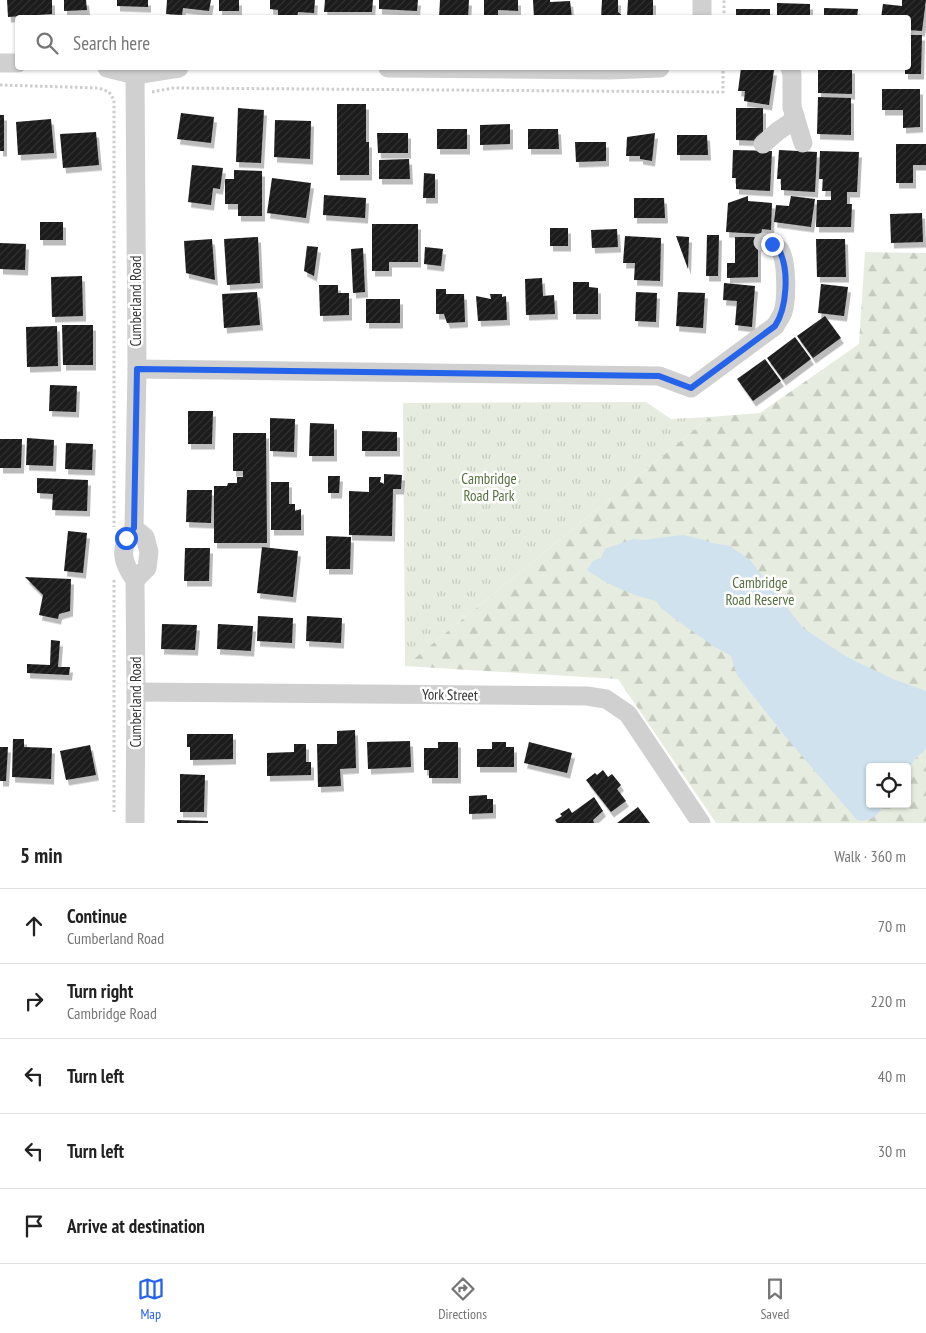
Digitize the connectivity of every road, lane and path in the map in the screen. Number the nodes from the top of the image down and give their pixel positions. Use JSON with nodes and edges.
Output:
{"nodes":[{"id":1,"x":702,"y":0,"type":"edge"},
{"id":2,"x":724,"y":0,"type":"edge"},
{"id":3,"x":702,"y":15,"type":"edge"},
{"id":4,"x":724,"y":15,"type":"edge"},
{"id":5,"x":0,"y":63,"type":"edge"},
{"id":6,"x":15,"y":63,"type":"edge"},
{"id":7,"x":110,"y":70,"type":"edge"},
{"id":8,"x":174,"y":70,"type":"edge"},
{"id":9,"x":723,"y":70,"type":"edge"},
{"id":10,"x":793,"y":71,"type":"edge"},
{"id":11,"x":135,"y":84,"type":"junction"},
{"id":12,"x":0,"y":85,"type":"edge"},
{"id":13,"x":109,"y":92,"type":"junction"},
{"id":14,"x":795,"y":116,"type":"junction"},
{"id":15,"x":803,"y":143,"type":"dead end"},
{"id":16,"x":764,"y":144,"type":"dead end"},
{"id":17,"x":763,"y":242,"type":"dead end"},
{"id":18,"x":137,"y":369,"type":"junction"},
{"id":19,"x":134,"y":528,"type":"junction"},
{"id":20,"x":114,"y":530,"type":"dead end"},
{"id":21,"x":114,"y":580,"type":"dead end"},
{"id":22,"x":135,"y":580,"type":"junction"},
{"id":23,"x":136,"y":692,"type":"junction"},
{"id":24,"x":114,"y":812,"type":"dead end"},
{"id":25,"x":135,"y":823,"type":"edge"},
{"id":26,"x":701,"y":823,"type":"edge"}],
"edges":[{"from":1,"to":3,"type":"street"},
{"from":2,"to":4,"type":"path"},
{"from":5,"to":6,"type":"street"},
{"from":7,"to":11,"type":"street"},
{"from":8,"to":11,"type":"street"},
{"from":9,"to":11,"type":"path"},
{"from":10,"to":14,"type":"street"},
{"from":11,"to":13,"type":"path"},
{"from":11,"to":18,"type":"street","name":"Cumberland Road"},
{"from":12,"to":13,"type":"path"},
{"from":13,"to":20,"type":"path"},
{"from":14,"to":15,"type":"street"},
{"from":14,"to":16,"type":"street"},
{"from":17,"to":18,"type":"street"},
{"from":18,"to":19,"type":"street","name":"Cumberland Road"},
{"from":19,"to":22,"type":"street","name":"Cumberland Road"},
{"from":19,"to":22,"type":"street"},
{"from":21,"to":24,"type":"path"},
{"from":22,"to":23,"type":"street","name":"Cumberland Road"},
{"from":23,"to":25,"type":"street","name":"Cumberland Road"},
{"from":23,"to":26,"type":"street","name":"York Street"}]}
